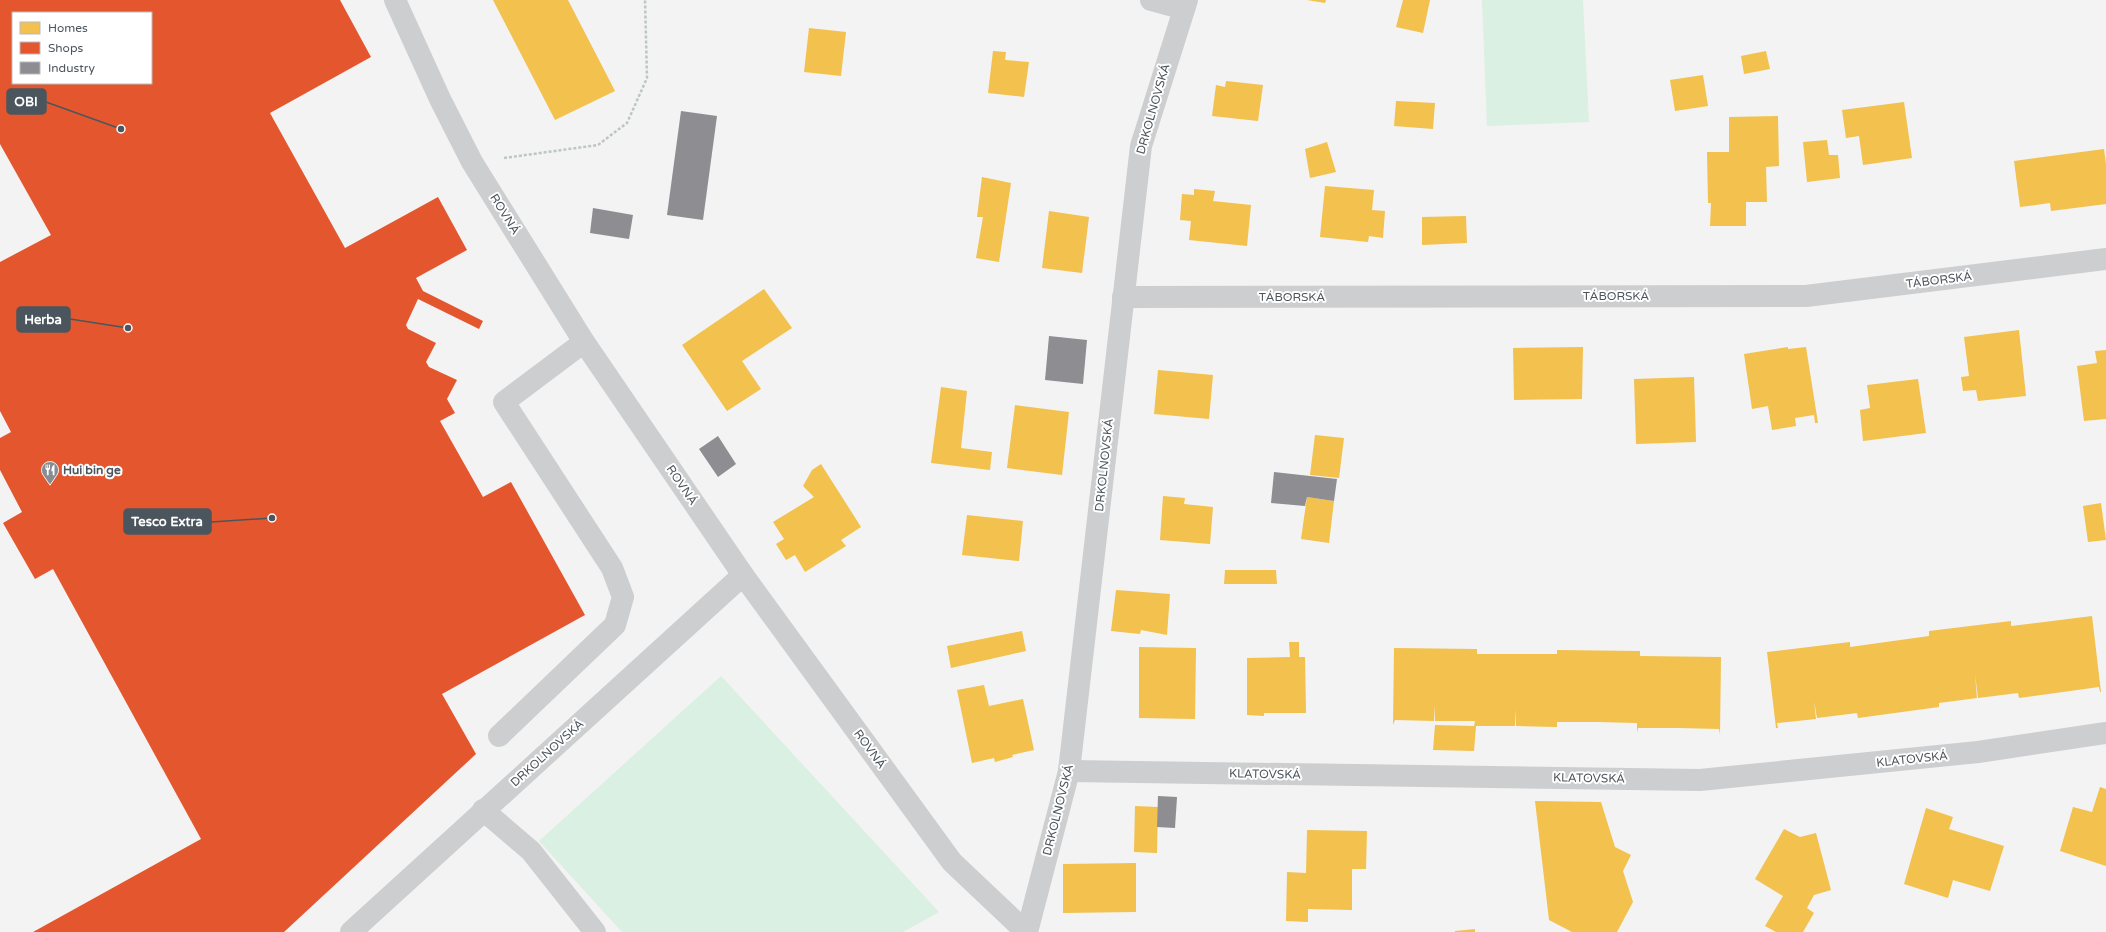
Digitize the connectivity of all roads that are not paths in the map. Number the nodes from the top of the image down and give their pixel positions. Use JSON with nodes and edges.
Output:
{"nodes":[{"id":1,"x":395,"y":0,"type":"edge"},
{"id":2,"x":1150,"y":0,"type":"edge"},
{"id":3,"x":1185,"y":4,"type":"edge"},
{"id":4,"x":2106,"y":259,"type":"edge"},
{"id":5,"x":1123,"y":297,"type":"junction"},
{"id":6,"x":584,"y":342,"type":"junction"},
{"id":7,"x":743,"y":575,"type":"junction"},
{"id":8,"x":2106,"y":733,"type":"edge"},
{"id":9,"x":499,"y":736,"type":"dead end"},
{"id":10,"x":1069,"y":772,"type":"junction"},
{"id":11,"x":483,"y":810,"type":"junction"},
{"id":12,"x":351,"y":932,"type":"edge"},
{"id":13,"x":595,"y":932,"type":"edge"},
{"id":14,"x":1026,"y":932,"type":"edge"}],
"edges":[{"from":1,"to":6,"type":"street","name":"ROVNÁ"},
{"from":2,"to":3,"type":"street"},
{"from":3,"to":5,"type":"street","name":"DRKOLNOVSKÁ"},
{"from":4,"to":5,"type":"street","name":"TÁBORSKÁ"},
{"from":5,"to":10,"type":"street","name":"DRKOLNOVSKÁ"},
{"from":6,"to":7,"type":"street","name":"ROVNÁ"},
{"from":6,"to":9,"type":"street"},
{"from":7,"to":11,"type":"street","name":"DRKOLNOVSKÁ"},
{"from":7,"to":14,"type":"street","name":"ROVNÁ"},
{"from":8,"to":10,"type":"street","name":"KLATOVSKÁ"},
{"from":10,"to":14,"type":"street","name":"DRKOLNOVSKÁ"},
{"from":11,"to":12,"type":"street","name":"DRKOLNOVSKÁ"},
{"from":11,"to":13,"type":"street"}]}
